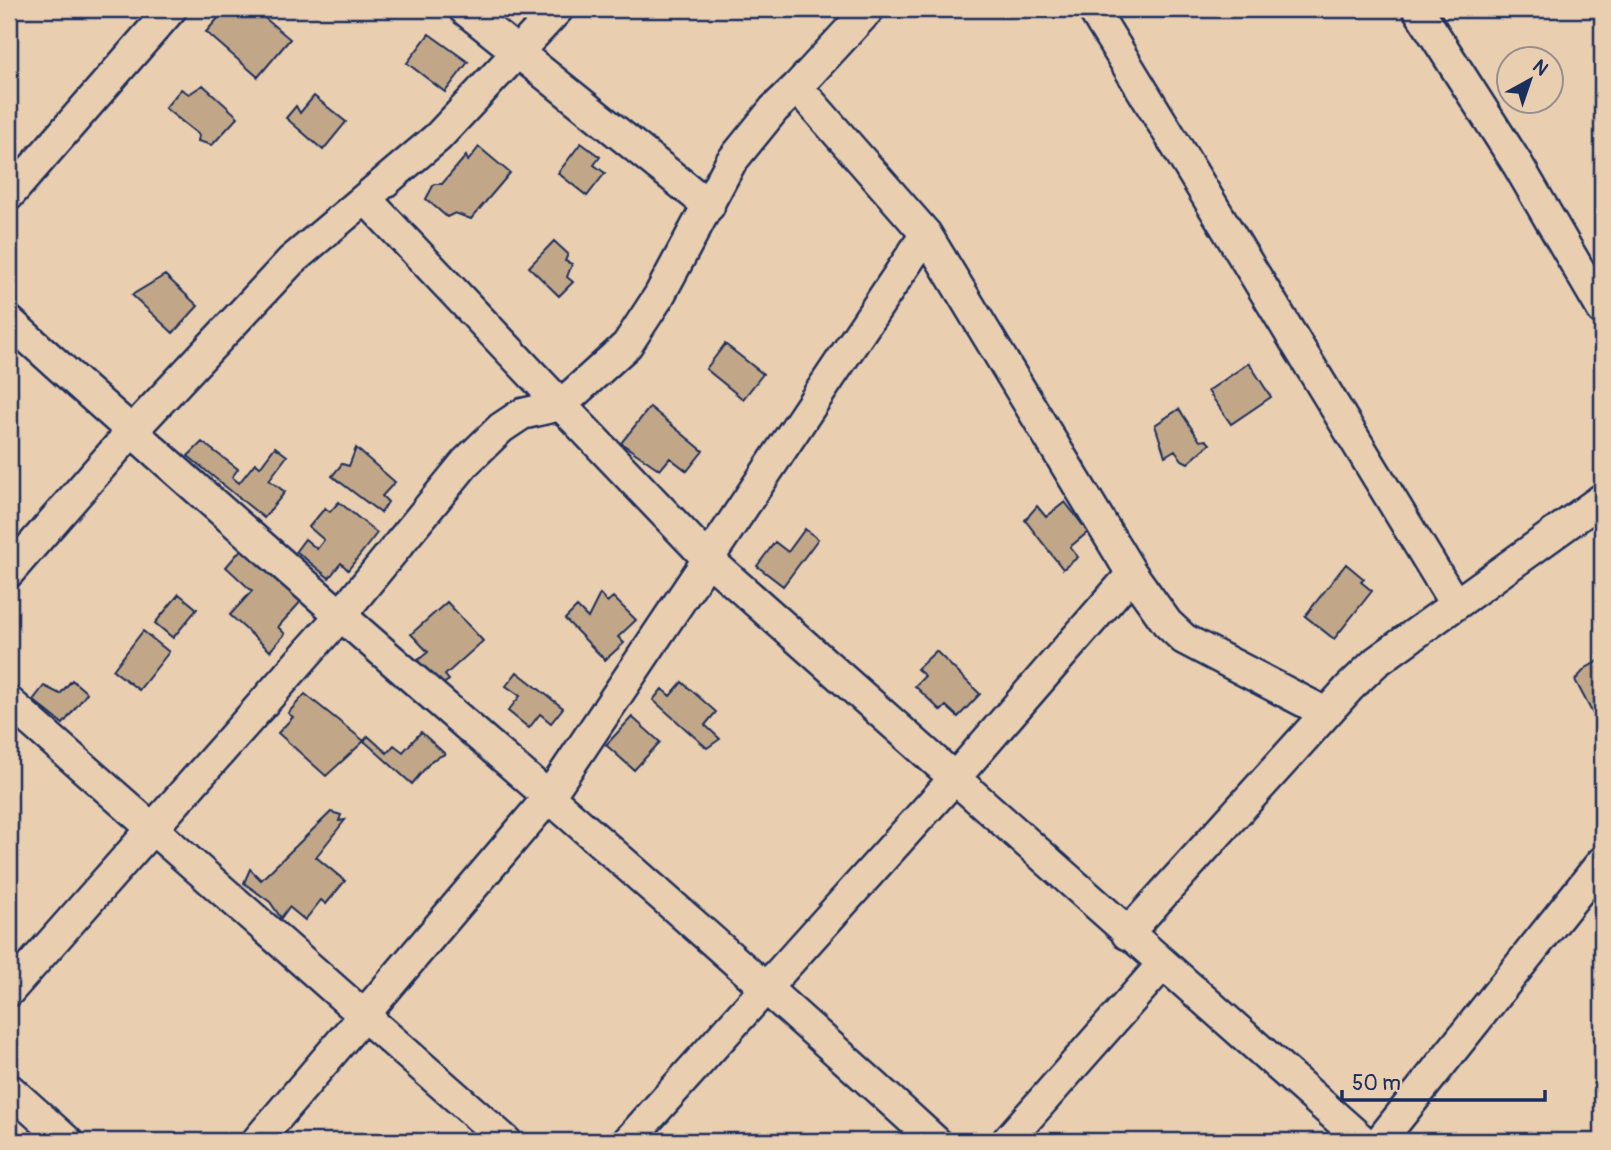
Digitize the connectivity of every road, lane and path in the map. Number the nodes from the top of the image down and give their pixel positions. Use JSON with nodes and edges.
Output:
{"nodes":[{"id":1,"x":171,"y":9,"type":"edge"},
{"id":2,"x":464,"y":9,"type":"edge"},
{"id":3,"x":558,"y":9,"type":"edge"},
{"id":4,"x":869,"y":9,"type":"edge"},
{"id":5,"x":1093,"y":9,"type":"edge"},
{"id":6,"x":1418,"y":9,"type":"edge"},
{"id":7,"x":516,"y":54,"type":"junction"},
{"id":8,"x":797,"y":87,"type":"junction"},
{"id":9,"x":9,"y":195,"type":"edge"},
{"id":10,"x":366,"y":199,"type":"junction"},
{"id":11,"x":709,"y":206,"type":"junction"},
{"id":12,"x":926,"y":234,"type":"junction"},
{"id":13,"x":1602,"y":309,"type":"edge"},
{"id":14,"x":9,"y":321,"type":"edge"},
{"id":15,"x":561,"y":405,"type":"junction"},
{"id":16,"x":131,"y":432,"type":"junction"},
{"id":17,"x":1602,"y":499,"type":"edge"},
{"id":18,"x":709,"y":560,"type":"junction"},
{"id":19,"x":9,"y":572,"type":"edge"},
{"id":20,"x":1132,"y":574,"type":"junction"},
{"id":21,"x":1454,"y":604,"type":"junction"},
{"id":22,"x":340,"y":616,"type":"junction"},
{"id":23,"x":9,"y":702,"type":"edge"},
{"id":24,"x":1326,"y":713,"type":"junction"},
{"id":25,"x":953,"y":780,"type":"junction"},
{"id":26,"x":548,"y":798,"type":"junction"},
{"id":27,"x":149,"y":830,"type":"junction"},
{"id":28,"x":1602,"y":862,"type":"edge"},
{"id":29,"x":1127,"y":934,"type":"junction"},
{"id":30,"x":1162,"y":965,"type":"junction"},
{"id":31,"x":766,"y":986,"type":"junction"},
{"id":32,"x":9,"y":991,"type":"edge"},
{"id":33,"x":363,"y":1016,"type":"junction"},
{"id":34,"x":9,"y":1089,"type":"edge"},
{"id":35,"x":67,"y":1141,"type":"edge"},
{"id":36,"x":257,"y":1141,"type":"edge"},
{"id":37,"x":506,"y":1141,"type":"edge"},
{"id":38,"x":628,"y":1141,"type":"edge"},
{"id":39,"x":935,"y":1141,"type":"edge"},
{"id":40,"x":1007,"y":1141,"type":"edge"},
{"id":41,"x":1363,"y":1141,"type":"edge"},
{"id":42,"x":1380,"y":1141,"type":"edge"}],
"edges":[{"from":1,"to":9,"type":"street"},
{"from":2,"to":7,"type":"street"},
{"from":3,"to":7,"type":"street"},
{"from":4,"to":8,"type":"street"},
{"from":5,"to":21,"type":"street"},
{"from":6,"to":13,"type":"street"},
{"from":7,"to":10,"type":"street"},
{"from":7,"to":11,"type":"street"},
{"from":8,"to":11,"type":"street"},
{"from":8,"to":12,"type":"street"},
{"from":10,"to":15,"type":"street"},
{"from":10,"to":16,"type":"street"},
{"from":11,"to":15,"type":"street"},
{"from":12,"to":18,"type":"street"},
{"from":12,"to":20,"type":"street"},
{"from":14,"to":16,"type":"street"},
{"from":15,"to":18,"type":"street"},
{"from":15,"to":22,"type":"street"},
{"from":16,"to":19,"type":"street"},
{"from":16,"to":22,"type":"street"},
{"from":17,"to":21,"type":"street"},
{"from":18,"to":25,"type":"street"},
{"from":18,"to":26,"type":"street"},
{"from":20,"to":24,"type":"street"},
{"from":20,"to":25,"type":"street"},
{"from":21,"to":24,"type":"street"},
{"from":22,"to":26,"type":"street"},
{"from":22,"to":27,"type":"street"},
{"from":23,"to":27,"type":"street"},
{"from":24,"to":29,"type":"street"},
{"from":25,"to":29,"type":"street"},
{"from":25,"to":31,"type":"street"},
{"from":26,"to":31,"type":"street"},
{"from":26,"to":33,"type":"street"},
{"from":27,"to":32,"type":"street"},
{"from":27,"to":33,"type":"street"},
{"from":28,"to":42,"type":"street"},
{"from":29,"to":30,"type":"street"},
{"from":30,"to":40,"type":"street"},
{"from":30,"to":41,"type":"street"},
{"from":31,"to":38,"type":"street"},
{"from":31,"to":39,"type":"street"},
{"from":33,"to":36,"type":"street"},
{"from":33,"to":37,"type":"street"},
{"from":34,"to":35,"type":"street"}]}
